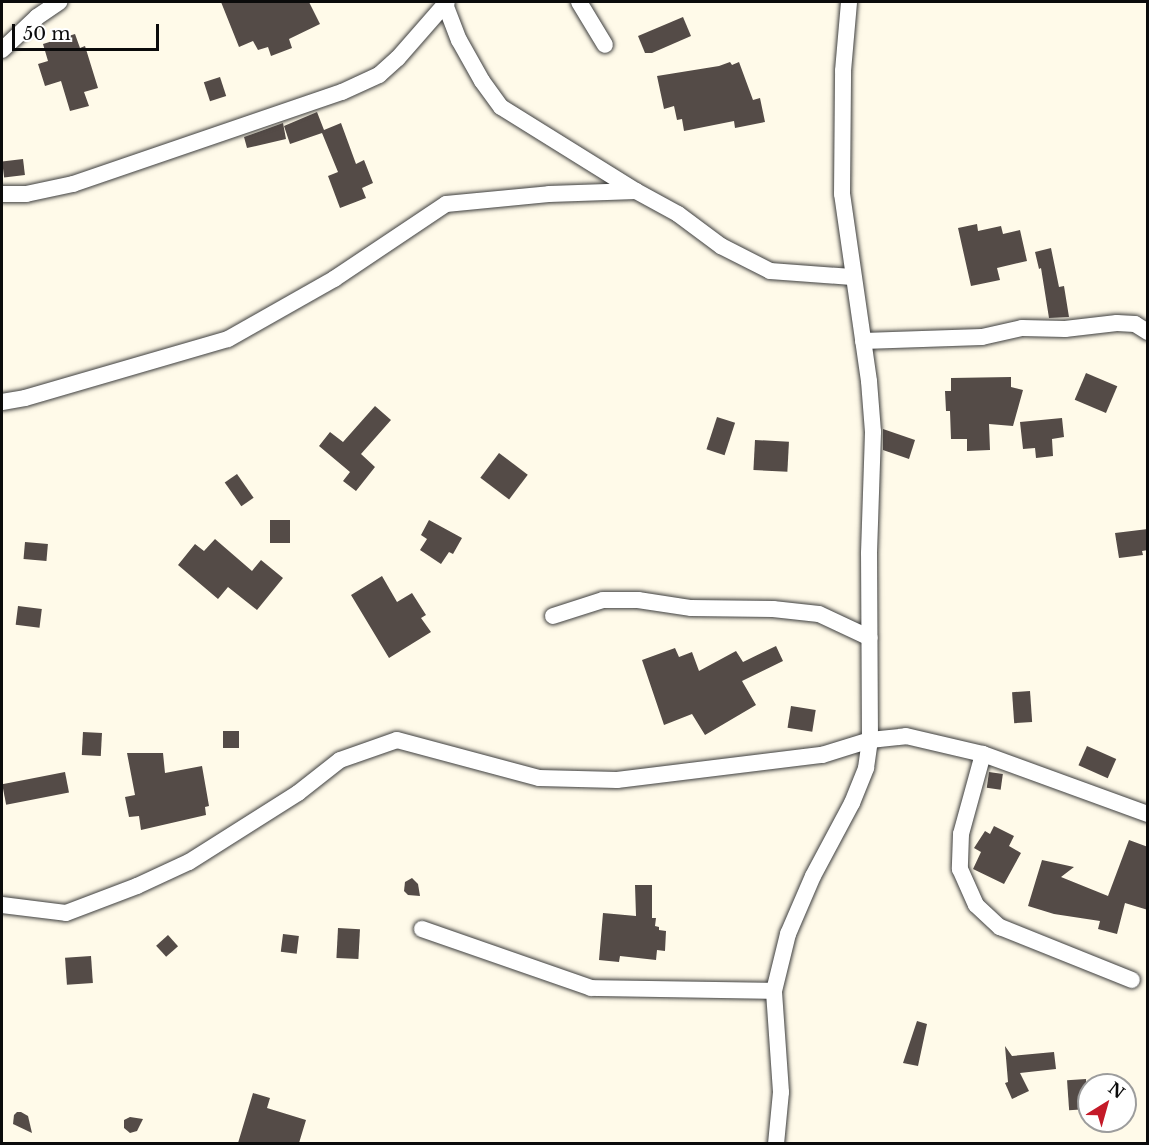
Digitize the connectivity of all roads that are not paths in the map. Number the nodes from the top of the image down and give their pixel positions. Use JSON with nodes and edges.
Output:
{"nodes":[{"id":1,"x":59,"y":2,"type":"edge"},
{"id":2,"x":579,"y":2,"type":"edge"},
{"id":3,"x":849,"y":2,"type":"edge"},
{"id":4,"x":446,"y":3,"type":"edge"},
{"id":5,"x":605,"y":45,"type":"dead end"},
{"id":6,"x":2,"y":50,"type":"edge"},
{"id":7,"x":636,"y":191,"type":"junction"},
{"id":8,"x":2,"y":194,"type":"edge"},
{"id":9,"x":852,"y":277,"type":"junction"},
{"id":10,"x":1148,"y":332,"type":"edge"},
{"id":11,"x":863,"y":341,"type":"junction"},
{"id":12,"x":2,"y":402,"type":"edge"},
{"id":13,"x":554,"y":616,"type":"dead end"},
{"id":14,"x":870,"y":638,"type":"junction"},
{"id":15,"x":870,"y":740,"type":"junction"},
{"id":16,"x":983,"y":754,"type":"junction"},
{"id":17,"x":1148,"y":814,"type":"edge"},
{"id":18,"x":2,"y":905,"type":"edge"},
{"id":19,"x":422,"y":929,"type":"dead end"},
{"id":20,"x":1132,"y":980,"type":"dead end"},
{"id":21,"x":774,"y":991,"type":"junction"},
{"id":22,"x":776,"y":1143,"type":"edge"}],
"edges":[{"from":1,"to":6,"type":"street"},
{"from":2,"to":5,"type":"street"},
{"from":3,"to":9,"type":"street"},
{"from":4,"to":7,"type":"street"},
{"from":4,"to":8,"type":"street"},
{"from":7,"to":9,"type":"street"},
{"from":7,"to":12,"type":"street"},
{"from":9,"to":11,"type":"street"},
{"from":10,"to":11,"type":"street"},
{"from":11,"to":14,"type":"street"},
{"from":13,"to":14,"type":"street"},
{"from":14,"to":15,"type":"street"},
{"from":15,"to":16,"type":"street"},
{"from":15,"to":18,"type":"street"},
{"from":15,"to":21,"type":"street"},
{"from":16,"to":17,"type":"street"},
{"from":16,"to":20,"type":"street"},
{"from":19,"to":21,"type":"street"},
{"from":21,"to":22,"type":"street"}]}
